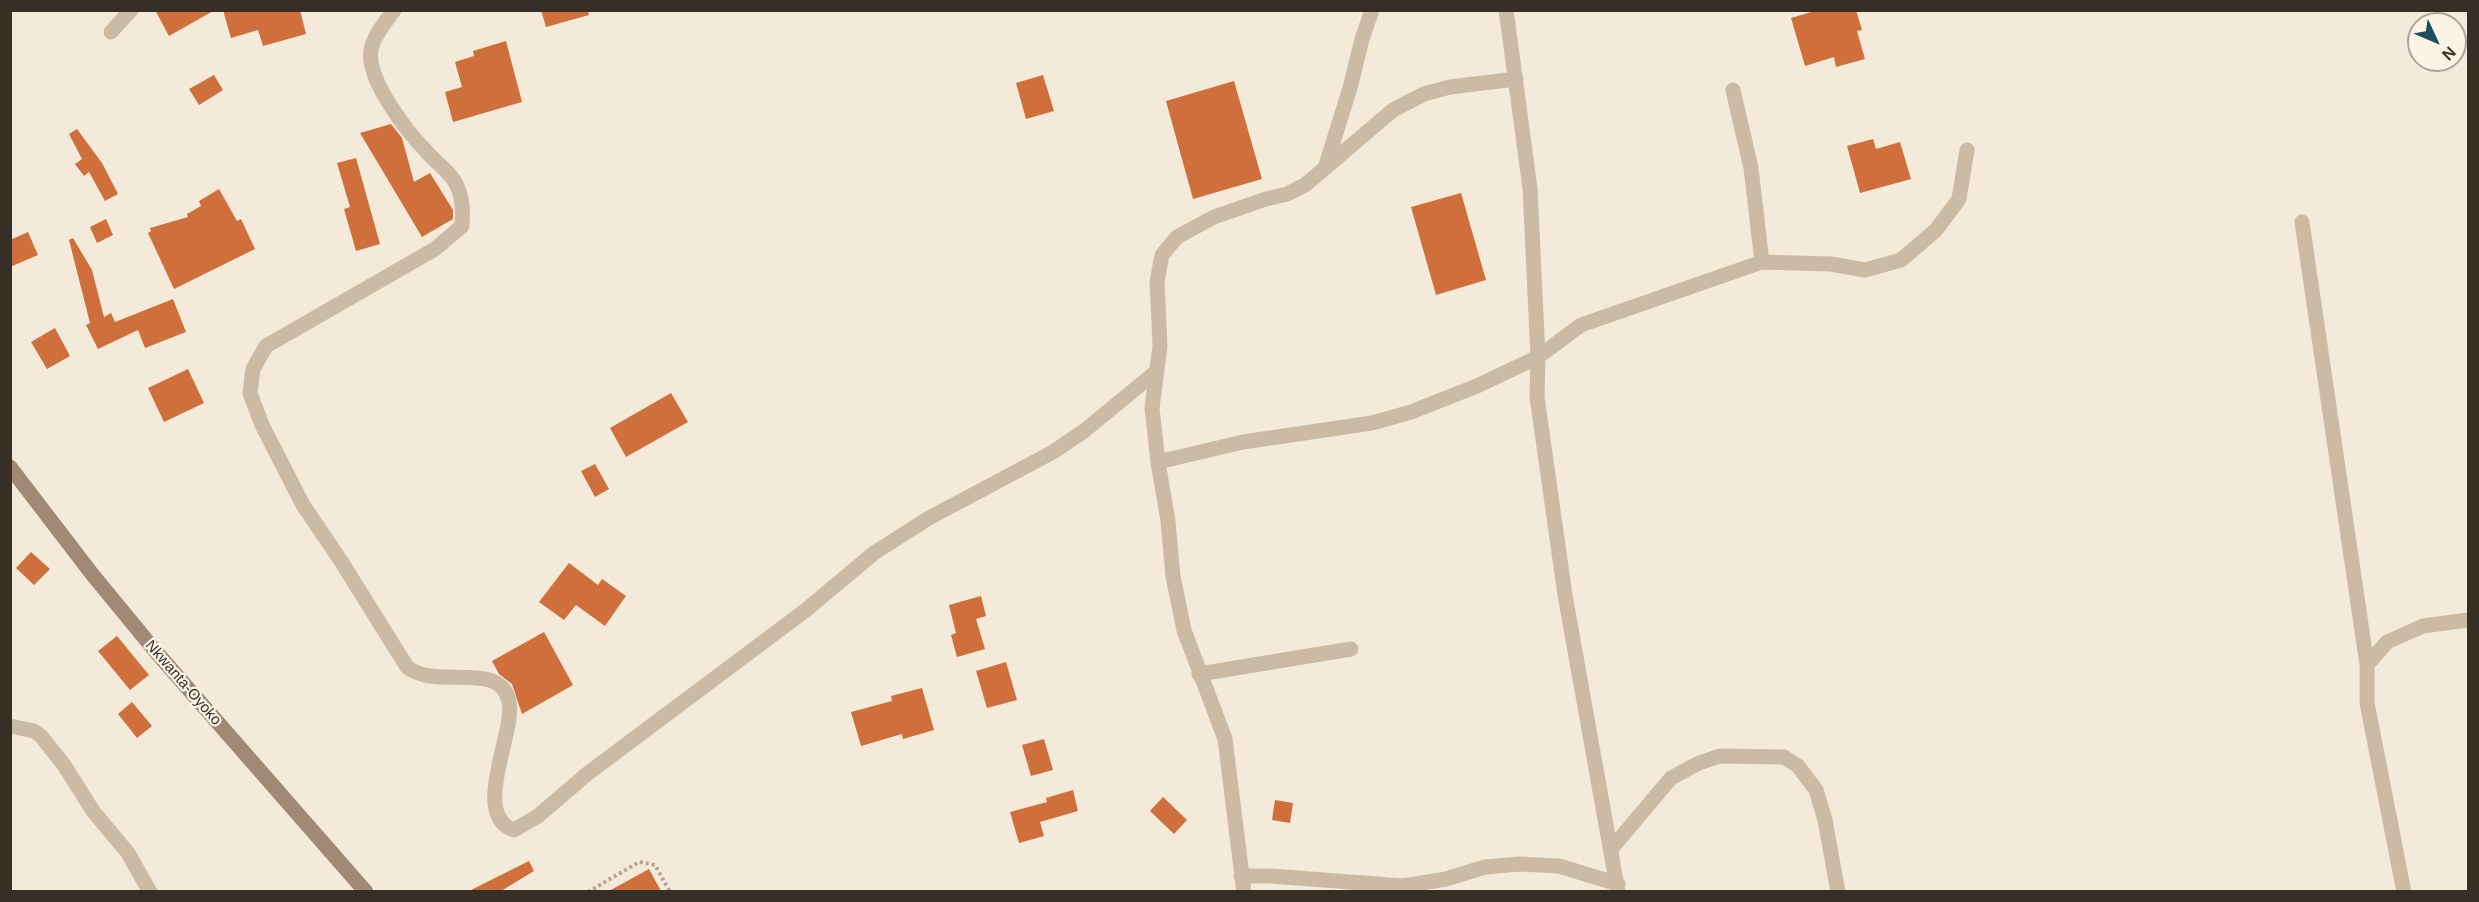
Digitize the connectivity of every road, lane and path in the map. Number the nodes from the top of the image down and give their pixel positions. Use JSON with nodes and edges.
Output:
{"nodes":[{"id":1,"x":131,"y":10,"type":"edge"},
{"id":2,"x":394,"y":10,"type":"edge"},
{"id":3,"x":1372,"y":10,"type":"edge"},
{"id":4,"x":1506,"y":10,"type":"edge"},
{"id":5,"x":111,"y":32,"type":"dead end"},
{"id":6,"x":1516,"y":79,"type":"junction"},
{"id":7,"x":1733,"y":90,"type":"dead end"},
{"id":8,"x":1967,"y":150,"type":"dead end"},
{"id":9,"x":1325,"y":168,"type":"junction"},
{"id":10,"x":2302,"y":222,"type":"dead end"},
{"id":11,"x":1762,"y":262,"type":"junction"},
{"id":12,"x":1538,"y":357,"type":"junction"},
{"id":13,"x":1157,"y":371,"type":"junction"},
{"id":14,"x":1158,"y":462,"type":"junction"},
{"id":15,"x":10,"y":467,"type":"edge"},
{"id":16,"x":2469,"y":620,"type":"edge"},
{"id":17,"x":1351,"y":650,"type":"dead end"},
{"id":18,"x":2367,"y":665,"type":"junction"},
{"id":19,"x":1199,"y":674,"type":"junction"},
{"id":20,"x":10,"y":726,"type":"edge"},
{"id":21,"x":1612,"y":848,"type":"junction"},
{"id":22,"x":1243,"y":884,"type":"edge"},
{"id":23,"x":1618,"y":888,"type":"edge"},
{"id":24,"x":150,"y":891,"type":"edge"},
{"id":25,"x":366,"y":891,"type":"edge"},
{"id":26,"x":588,"y":891,"type":"edge"},
{"id":27,"x":670,"y":891,"type":"edge"},
{"id":28,"x":1838,"y":891,"type":"edge"},
{"id":29,"x":2404,"y":891,"type":"edge"}],
"edges":[{"from":1,"to":5,"type":"street"},
{"from":2,"to":13,"type":"street"},
{"from":3,"to":9,"type":"street"},
{"from":4,"to":6,"type":"street"},
{"from":6,"to":9,"type":"street"},
{"from":6,"to":12,"type":"street"},
{"from":7,"to":11,"type":"street"},
{"from":8,"to":11,"type":"street"},
{"from":9,"to":13,"type":"street"},
{"from":10,"to":18,"type":"street"},
{"from":11,"to":12,"type":"street"},
{"from":12,"to":14,"type":"street"},
{"from":12,"to":21,"type":"street"},
{"from":13,"to":14,"type":"street"},
{"from":14,"to":19,"type":"street"},
{"from":15,"to":25,"type":"street","name":"Nkwanta-Oyoko"},
{"from":16,"to":18,"type":"street"},
{"from":17,"to":19,"type":"street"},
{"from":18,"to":29,"type":"street"},
{"from":19,"to":22,"type":"street"},
{"from":20,"to":24,"type":"street"},
{"from":21,"to":23,"type":"street"},
{"from":21,"to":28,"type":"street"},
{"from":22,"to":23,"type":"street"},
{"from":26,"to":27,"type":"path"}]}
